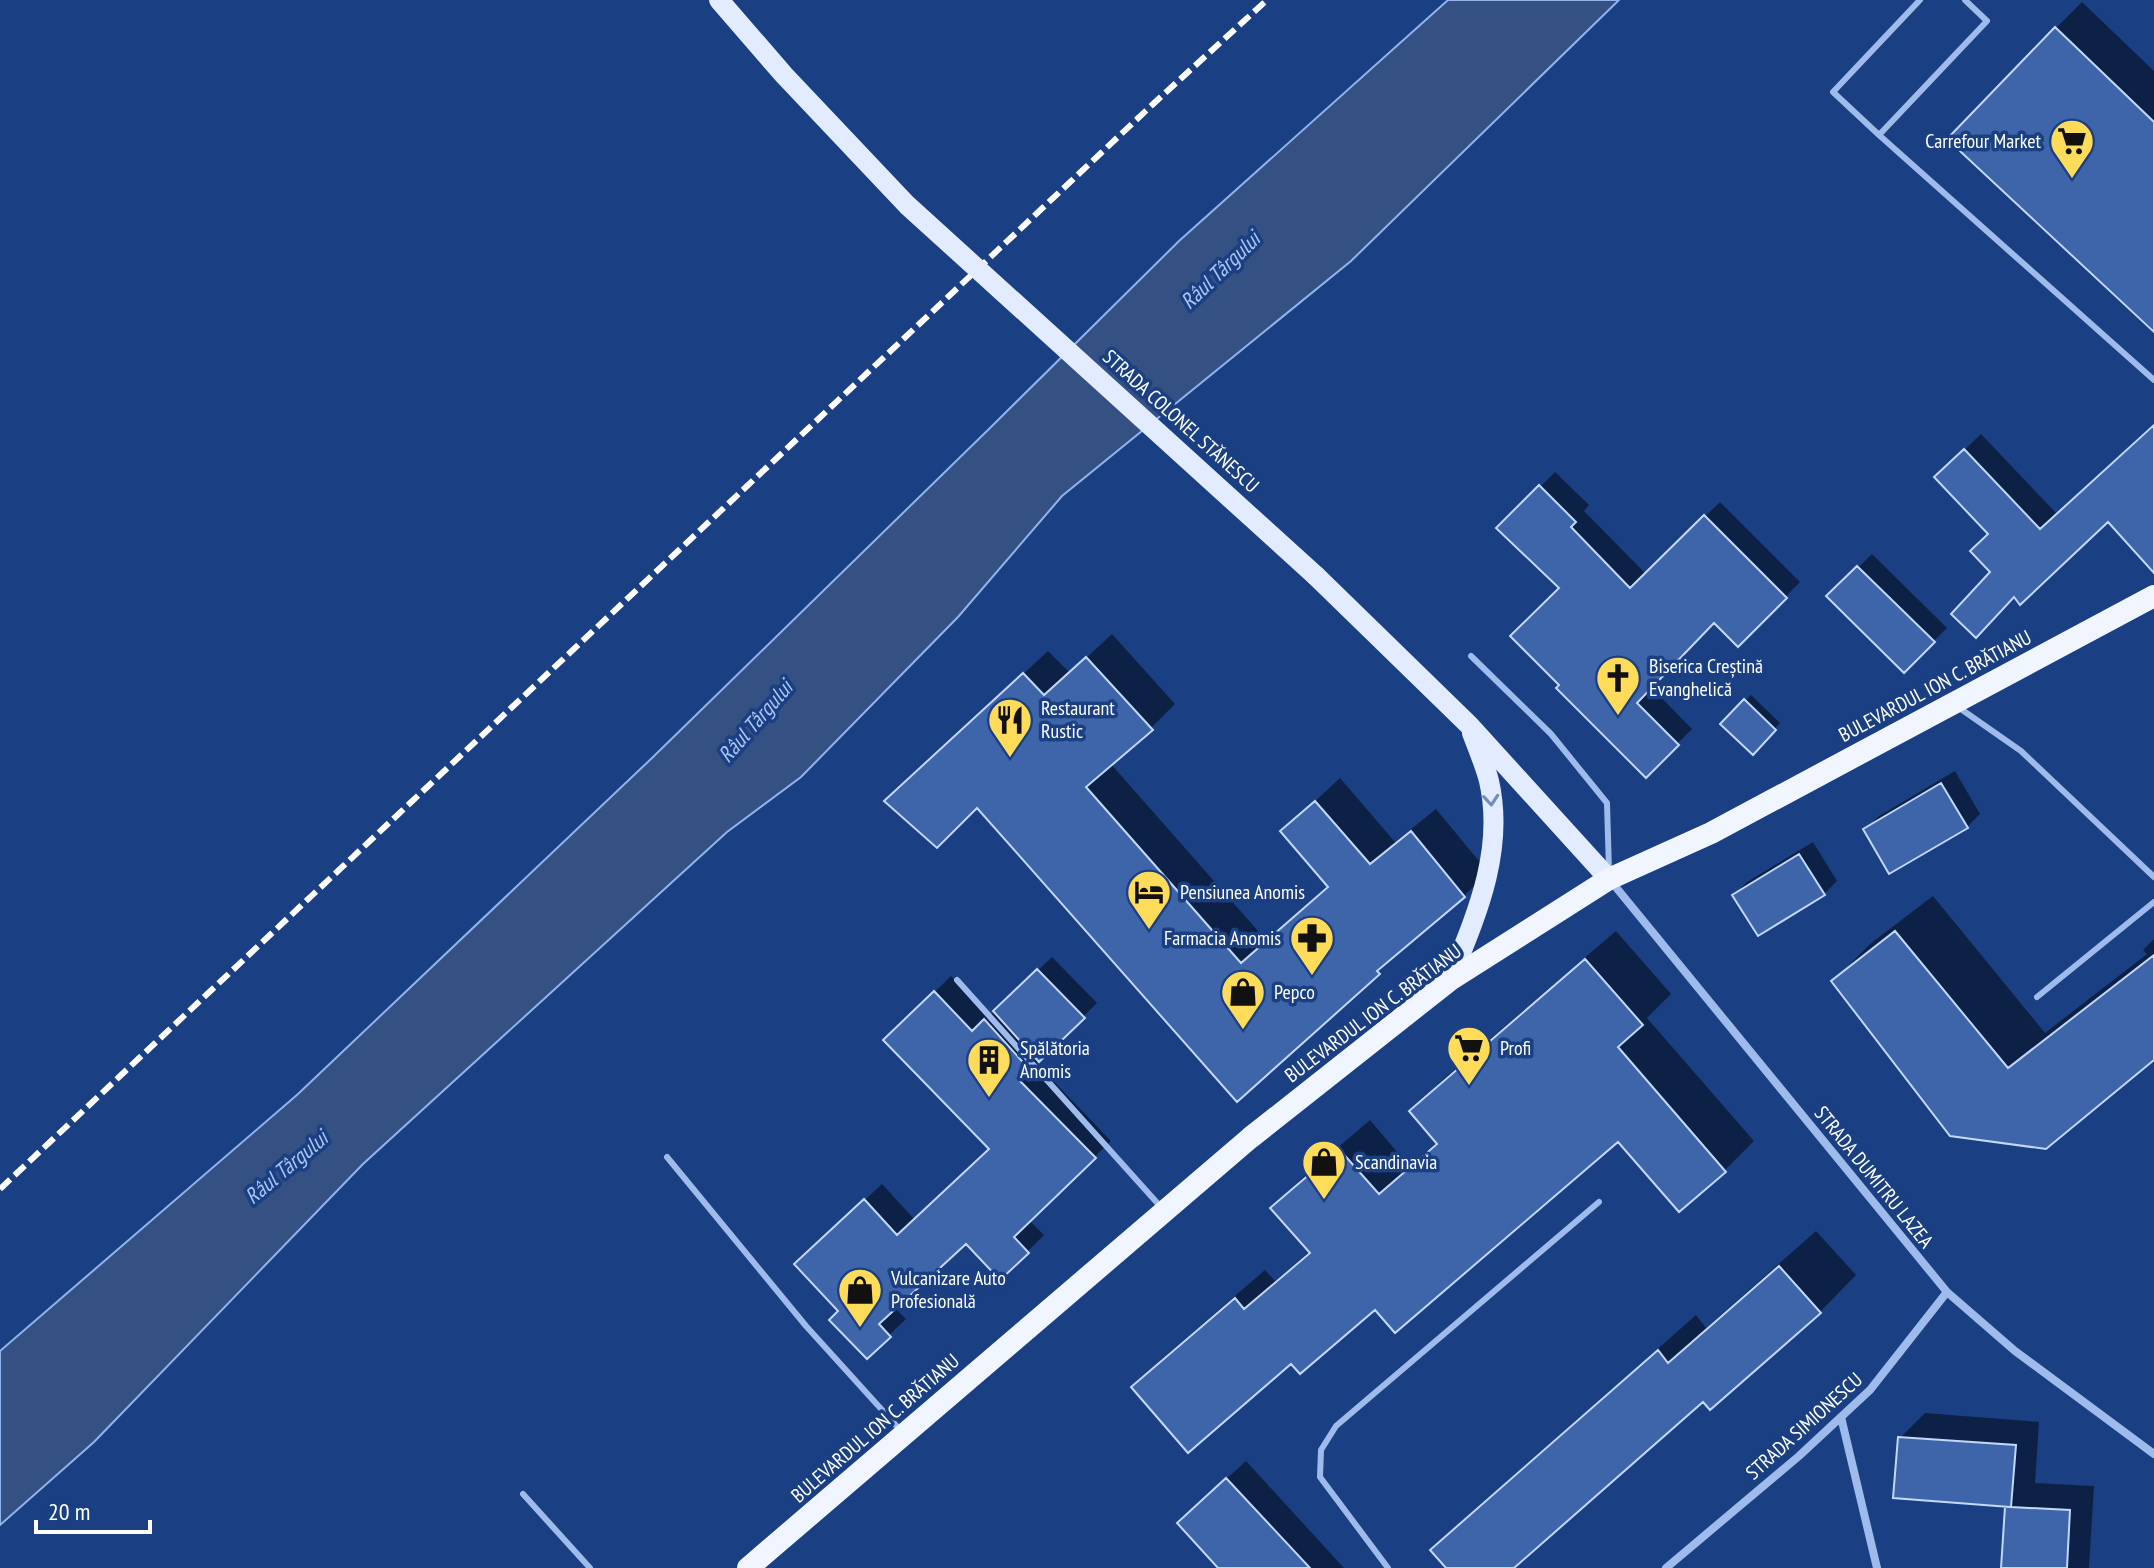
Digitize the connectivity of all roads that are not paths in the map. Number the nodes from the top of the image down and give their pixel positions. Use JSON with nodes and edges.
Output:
{"nodes":[{"id":1,"x":719,"y":0,"type":"edge"},
{"id":2,"x":1920,"y":0,"type":"edge"},
{"id":3,"x":1965,"y":0,"type":"edge"},
{"id":4,"x":1879,"y":135,"type":"junction"},
{"id":5,"x":2154,"y":380,"type":"edge"},
{"id":6,"x":2154,"y":596,"type":"edge"},
{"id":7,"x":1471,"y":656,"type":"dead end"},
{"id":8,"x":1954,"y":704,"type":"junction"},
{"id":9,"x":1470,"y":726,"type":"junction"},
{"id":10,"x":2154,"y":877,"type":"edge"},
{"id":11,"x":1609,"y":879,"type":"junction"},
{"id":12,"x":2154,"y":902,"type":"edge"},
{"id":13,"x":957,"y":980,"type":"dead end"},
{"id":14,"x":1450,"y":980,"type":"junction"},
{"id":15,"x":2037,"y":997,"type":"dead end"},
{"id":16,"x":667,"y":1157,"type":"dead end"},
{"id":17,"x":1599,"y":1202,"type":"dead end"},
{"id":18,"x":1165,"y":1211,"type":"junction"},
{"id":19,"x":1947,"y":1292,"type":"junction"},
{"id":20,"x":1841,"y":1417,"type":"junction"},
{"id":21,"x":904,"y":1434,"type":"junction"},
{"id":22,"x":2154,"y":1454,"type":"edge"},
{"id":23,"x":523,"y":1494,"type":"dead end"},
{"id":24,"x":590,"y":1568,"type":"edge"},
{"id":25,"x":748,"y":1568,"type":"edge"},
{"id":26,"x":1388,"y":1568,"type":"edge"},
{"id":27,"x":1666,"y":1568,"type":"edge"},
{"id":28,"x":1877,"y":1568,"type":"edge"}],
"edges":[{"from":1,"to":9,"type":"main road","name":"STRADA COLONEL STĂNESCU","bridge":true},
{"from":2,"to":4,"type":"lane"},
{"from":3,"to":4,"type":"lane"},
{"from":4,"to":5,"type":"lane"},
{"from":6,"to":8,"type":"highway","name":"BULEVARDUL ION C. BRĂTIANU"},
{"from":7,"to":11,"type":"lane"},
{"from":8,"to":10,"type":"lane"},
{"from":8,"to":11,"type":"highway","name":"BULEVARDUL ION C. BRĂTIANU"},
{"from":9,"to":11,"type":"main road","name":"STRADA COLONEL STĂNESCU"},
{"from":9,"to":14,"type":"main road","one_way":true},
{"from":11,"to":14,"type":"highway","name":"BULEVARDUL ION C. BRĂTIANU"},
{"from":11,"to":19,"type":"street","name":"STRADA DUMITRU LAZEA"},
{"from":12,"to":15,"type":"lane"},
{"from":13,"to":18,"type":"lane"},
{"from":14,"to":18,"type":"highway","name":"BULEVARDUL ION C. BRĂTIANU"},
{"from":16,"to":21,"type":"lane"},
{"from":17,"to":26,"type":"lane"},
{"from":18,"to":21,"type":"highway","name":"BULEVARDUL ION C. BRĂTIANU"},
{"from":19,"to":20,"type":"street","name":"STRADA SIMIONESCU"},
{"from":19,"to":22,"type":"street","name":"STRADA DUMITRU LAZEA"},
{"from":20,"to":27,"type":"street","name":"STRADA SIMIONESCU"},
{"from":20,"to":28,"type":"street"},
{"from":21,"to":25,"type":"highway","name":"BULEVARDUL ION C. BRĂTIANU"},
{"from":23,"to":24,"type":"lane"}]}
